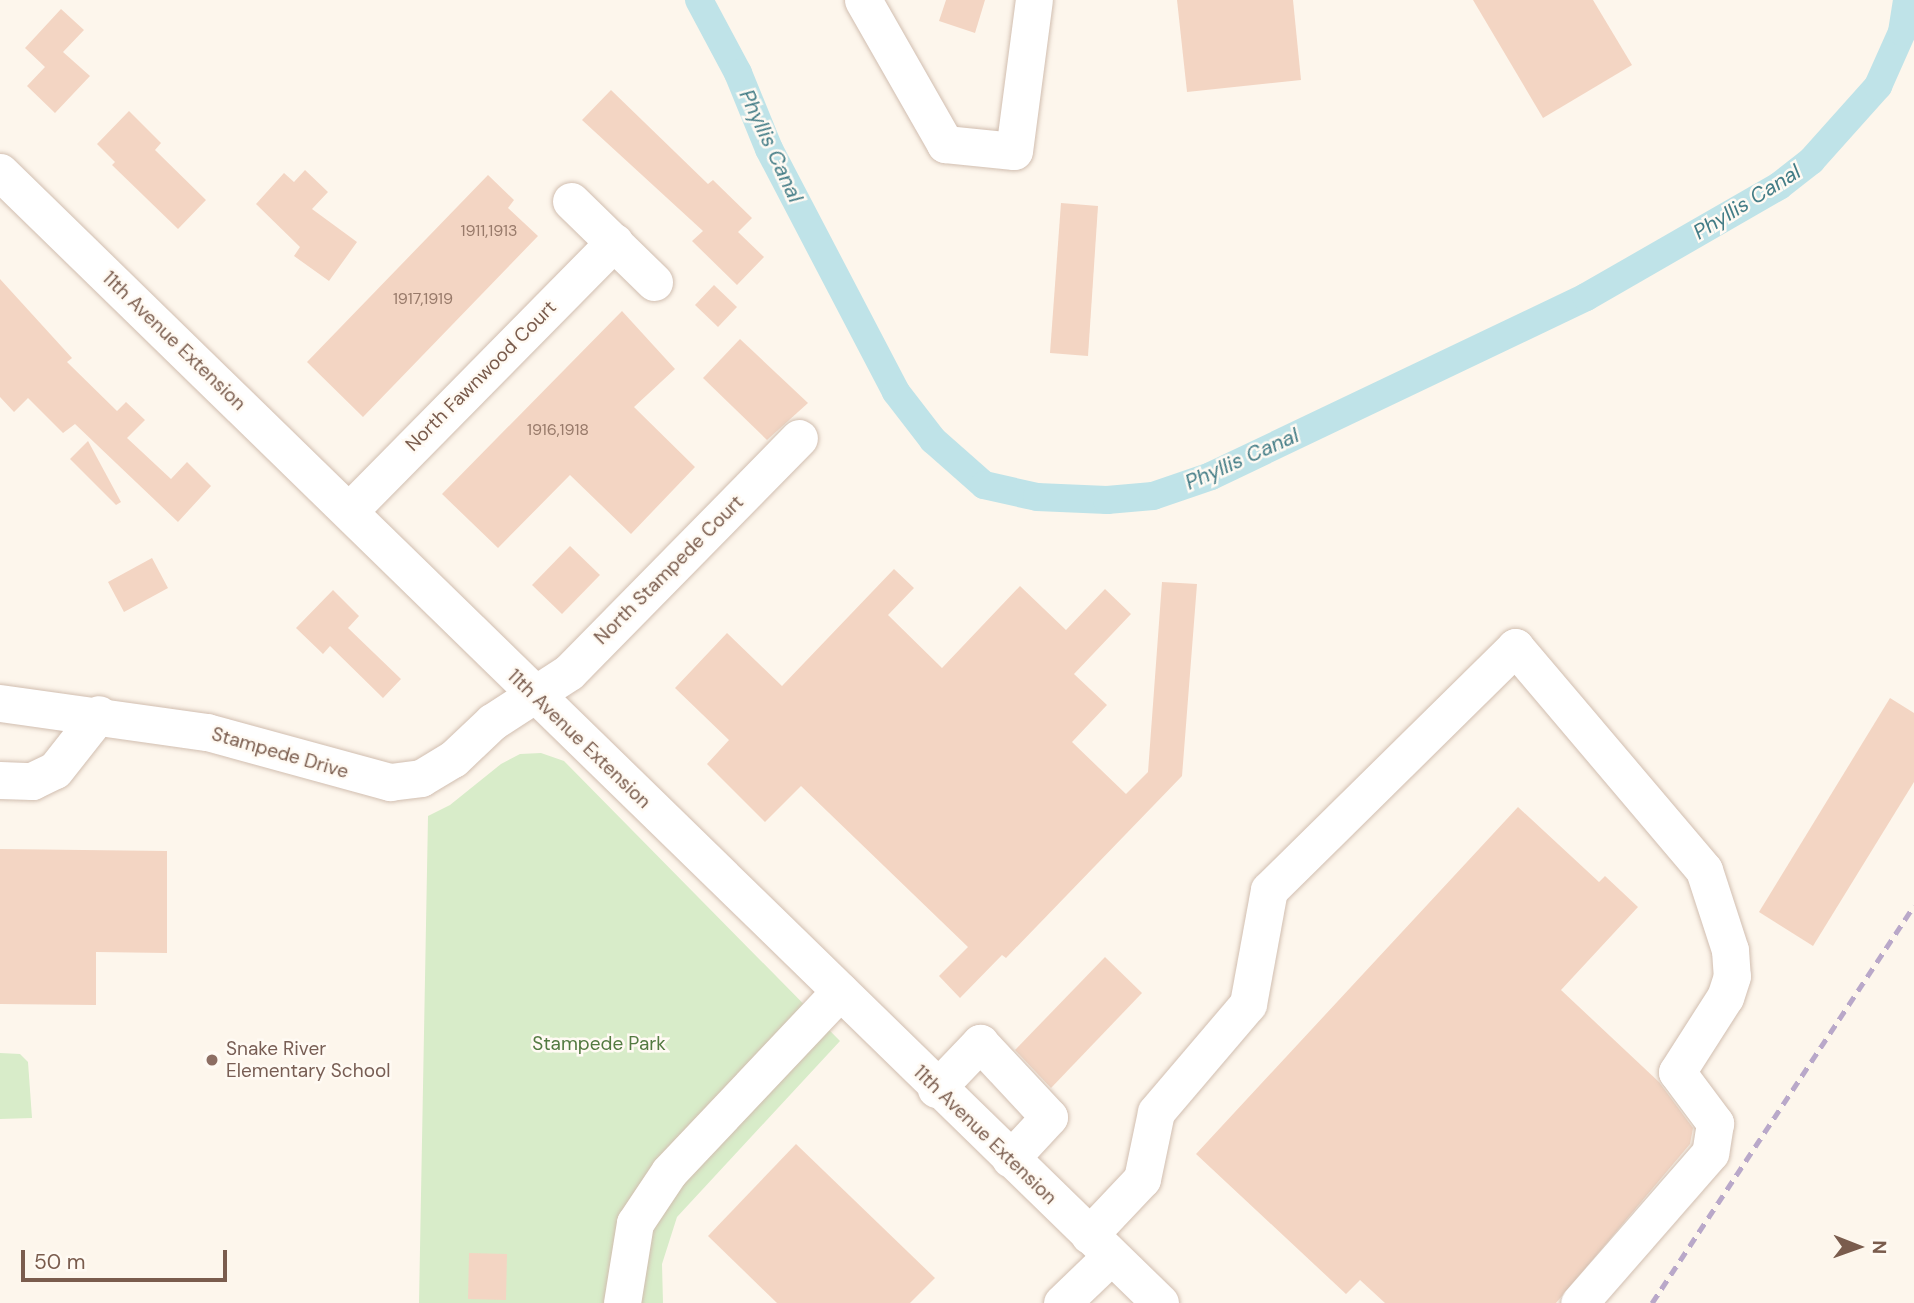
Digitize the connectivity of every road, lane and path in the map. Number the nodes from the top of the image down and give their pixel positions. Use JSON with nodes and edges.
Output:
{"nodes":[{"id":1,"x":863,"y":0,"type":"edge"},
{"id":2,"x":1034,"y":0,"type":"edge"},
{"id":3,"x":0,"y":172,"type":"edge"},
{"id":4,"x":571,"y":201,"type":"dead end"},
{"id":5,"x":614,"y":242,"type":"junction"},
{"id":6,"x":654,"y":282,"type":"dead end"},
{"id":7,"x":799,"y":438,"type":"dead end"},
{"id":8,"x":349,"y":510,"type":"junction"},
{"id":9,"x":533,"y":695,"type":"junction"},
{"id":10,"x":0,"y":703,"type":"edge"},
{"id":11,"x":99,"y":715,"type":"junction"},
{"id":12,"x":0,"y":780,"type":"edge"},
{"id":13,"x":840,"y":991,"type":"junction"},
{"id":14,"x":936,"y":1089,"type":"junction"},
{"id":15,"x":1010,"y":1159,"type":"junction"},
{"id":16,"x":1100,"y":1246,"type":"junction"},
{"id":17,"x":622,"y":1303,"type":"edge"},
{"id":18,"x":1062,"y":1303,"type":"edge"},
{"id":19,"x":1160,"y":1303,"type":"edge"},
{"id":20,"x":1579,"y":1303,"type":"edge"}],
"edges":[{"from":1,"to":2,"type":"street"},
{"from":3,"to":8,"type":"street","name":"11th Avenue Extension"},
{"from":4,"to":5,"type":"street"},
{"from":5,"to":6,"type":"street"},
{"from":5,"to":8,"type":"street","name":"North Fawnwood Court"},
{"from":7,"to":9,"type":"street","name":"North Stampede Court"},
{"from":8,"to":9,"type":"street","name":"11th Avenue Extension"},
{"from":9,"to":11,"type":"street","name":"Stampede Drive"},
{"from":9,"to":13,"type":"street","name":"11th Avenue Extension"},
{"from":10,"to":11,"type":"street","name":"Stampede Drive"},
{"from":11,"to":12,"type":"street"},
{"from":13,"to":14,"type":"street","name":"11th Avenue Extension"},
{"from":13,"to":17,"type":"street"},
{"from":14,"to":15,"type":"street","name":"11th Avenue Extension"},
{"from":14,"to":15,"type":"street"},
{"from":15,"to":16,"type":"street","name":"11th Avenue Extension"},
{"from":16,"to":18,"type":"street"},
{"from":16,"to":19,"type":"street","name":"11th Avenue Extension"},
{"from":16,"to":20,"type":"street"}]}
